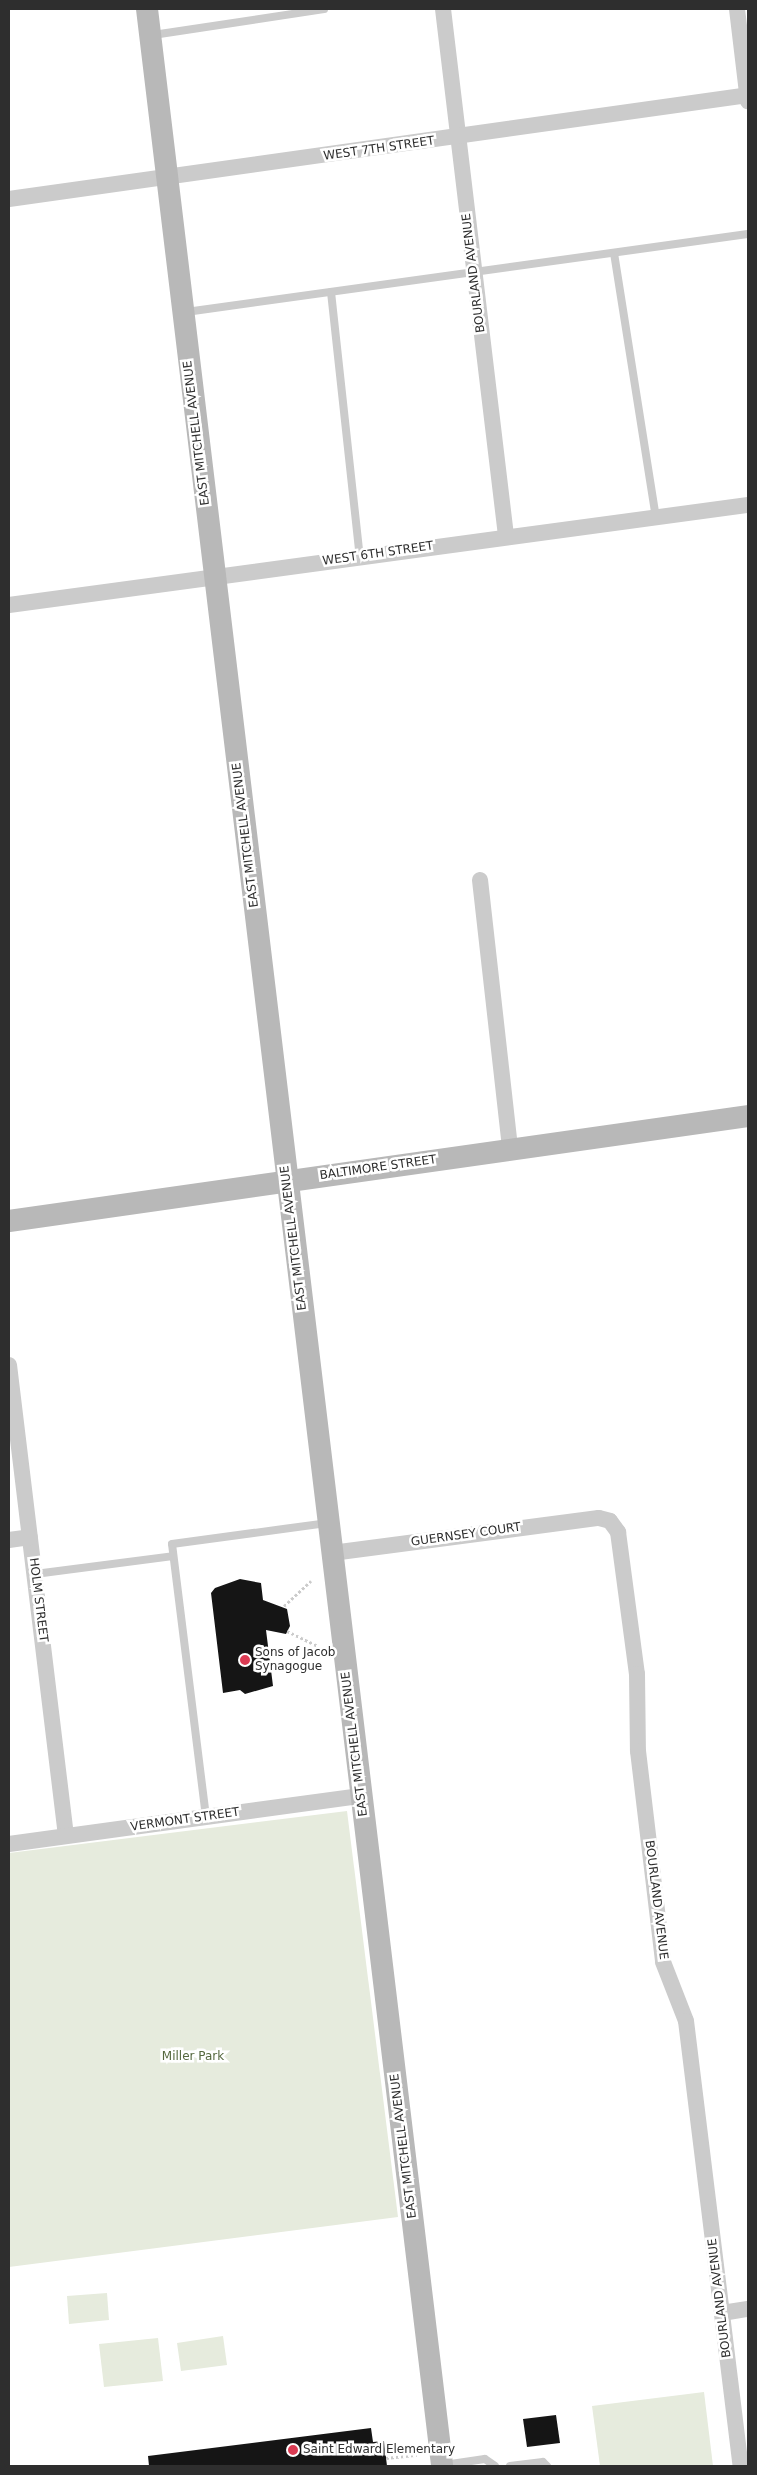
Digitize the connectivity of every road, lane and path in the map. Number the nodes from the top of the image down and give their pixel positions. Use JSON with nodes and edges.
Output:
{"nodes":[{"id":1,"x":147,"y":9,"type":"edge"},
{"id":2,"x":324,"y":9,"type":"edge"},
{"id":3,"x":443,"y":9,"type":"edge"},
{"id":4,"x":737,"y":9,"type":"edge"},
{"id":5,"x":151,"y":36,"type":"junction"},
{"id":6,"x":748,"y":97,"type":"edge"},
{"id":7,"x":457,"y":138,"type":"junction"},
{"id":8,"x":167,"y":179,"type":"junction"},
{"id":9,"x":9,"y":199,"type":"edge"},
{"id":10,"x":748,"y":234,"type":"edge"},
{"id":11,"x":614,"y":253,"type":"junction"},
{"id":12,"x":474,"y":272,"type":"junction"},
{"id":13,"x":331,"y":292,"type":"junction"},
{"id":14,"x":183,"y":313,"type":"junction"},
{"id":15,"x":748,"y":505,"type":"edge"},
{"id":16,"x":656,"y":517,"type":"junction"},
{"id":17,"x":506,"y":536,"type":"junction"},
{"id":18,"x":360,"y":557,"type":"junction"},
{"id":19,"x":215,"y":577,"type":"junction"},
{"id":20,"x":9,"y":605,"type":"edge"},
{"id":21,"x":480,"y":880,"type":"dead end"},
{"id":22,"x":748,"y":1116,"type":"edge"},
{"id":23,"x":510,"y":1149,"type":"junction"},
{"id":24,"x":287,"y":1180,"type":"junction"},
{"id":25,"x":9,"y":1221,"type":"edge"},
{"id":26,"x":9,"y":1365,"type":"edge"},
{"id":27,"x":599,"y":1518,"type":"joint"},
{"id":28,"x":328,"y":1522,"type":"junction"},
{"id":29,"x":30,"y":1537,"type":"junction"},
{"id":30,"x":9,"y":1540,"type":"edge"},
{"id":31,"x":332,"y":1553,"type":"junction"},
{"id":32,"x":173,"y":1556,"type":"junction"},
{"id":33,"x":35,"y":1574,"type":"junction"},
{"id":34,"x":311,"y":1582,"type":"dead end"},
{"id":35,"x":284,"y":1606,"type":"dead end"},
{"id":36,"x":287,"y":1631,"type":"dead end"},
{"id":37,"x":318,"y":1646,"type":"dead end"},
{"id":38,"x":361,"y":1796,"type":"junction"},
{"id":39,"x":206,"y":1817,"type":"junction"},
{"id":40,"x":66,"y":1836,"type":"junction"},
{"id":41,"x":9,"y":1844,"type":"edge"},
{"id":42,"x":748,"y":2309,"type":"edge"},
{"id":43,"x":722,"y":2313,"type":"junction"},
{"id":44,"x":417,"y":2455,"type":"dead end"},
{"id":45,"x":386,"y":2458,"type":"dead end"},
{"id":46,"x":442,"y":2466,"type":"edge"},
{"id":47,"x":495,"y":2466,"type":"edge"},
{"id":48,"x":510,"y":2466,"type":"edge"},
{"id":49,"x":547,"y":2466,"type":"edge"},
{"id":50,"x":741,"y":2466,"type":"edge"}],
"edges":[{"from":1,"to":5,"type":"street","name":"EAST MITCHELL AVENUE"},
{"from":2,"to":5,"type":"lane"},
{"from":3,"to":7,"type":"street","name":"BOURLAND AVENUE"},
{"from":4,"to":6,"type":"street"},
{"from":5,"to":8,"type":"street","name":"EAST MITCHELL AVENUE"},
{"from":6,"to":7,"type":"street","name":"WEST 7TH STREET"},
{"from":7,"to":8,"type":"street","name":"WEST 7TH STREET"},
{"from":7,"to":12,"type":"street","name":"BOURLAND AVENUE"},
{"from":8,"to":9,"type":"street","name":"WEST 7TH STREET"},
{"from":8,"to":14,"type":"street","name":"EAST MITCHELL AVENUE"},
{"from":10,"to":11,"type":"lane"},
{"from":11,"to":12,"type":"lane"},
{"from":11,"to":16,"type":"lane"},
{"from":12,"to":13,"type":"lane"},
{"from":12,"to":17,"type":"street","name":"BOURLAND AVENUE"},
{"from":13,"to":14,"type":"lane"},
{"from":13,"to":18,"type":"lane"},
{"from":14,"to":19,"type":"street","name":"EAST MITCHELL AVENUE"},
{"from":15,"to":16,"type":"street","name":"WEST 6TH STREET"},
{"from":16,"to":17,"type":"street","name":"WEST 6TH STREET"},
{"from":17,"to":18,"type":"street","name":"WEST 6TH STREET"},
{"from":18,"to":19,"type":"street","name":"WEST 6TH STREET"},
{"from":19,"to":20,"type":"street","name":"WEST 6TH STREET"},
{"from":19,"to":24,"type":"street","name":"EAST MITCHELL AVENUE"},
{"from":21,"to":23,"type":"street"},
{"from":22,"to":23,"type":"street","name":"BALTIMORE STREET"},
{"from":23,"to":24,"type":"street","name":"BALTIMORE STREET"},
{"from":24,"to":25,"type":"street","name":"BALTIMORE STREET"},
{"from":24,"to":28,"type":"street","name":"EAST MITCHELL AVENUE"},
{"from":26,"to":29,"type":"street","name":"HOLM STREET"},
{"from":27,"to":31,"type":"street","name":"GUERNSEY COURT"},
{"from":27,"to":43,"type":"street","name":"BOURLAND AVENUE"},
{"from":28,"to":31,"type":"street","name":"EAST MITCHELL AVENUE"},
{"from":28,"to":32,"type":"lane"},
{"from":29,"to":30,"type":"street"},
{"from":29,"to":33,"type":"street","name":"HOLM STREET"},
{"from":31,"to":38,"type":"street","name":"EAST MITCHELL AVENUE"},
{"from":32,"to":33,"type":"lane"},
{"from":32,"to":39,"type":"lane"},
{"from":33,"to":40,"type":"street","name":"HOLM STREET"},
{"from":34,"to":35,"type":"path"},
{"from":36,"to":37,"type":"path"},
{"from":38,"to":39,"type":"street","name":"VERMONT STREET"},
{"from":38,"to":46,"type":"street","name":"EAST MITCHELL AVENUE"},
{"from":39,"to":40,"type":"street","name":"VERMONT STREET"},
{"from":40,"to":41,"type":"street","name":"VERMONT STREET"},
{"from":42,"to":43,"type":"street"},
{"from":43,"to":50,"type":"street","name":"BOURLAND AVENUE"},
{"from":44,"to":45,"type":"path"},
{"from":46,"to":47,"type":"lane"},
{"from":48,"to":49,"type":"lane"}]}
